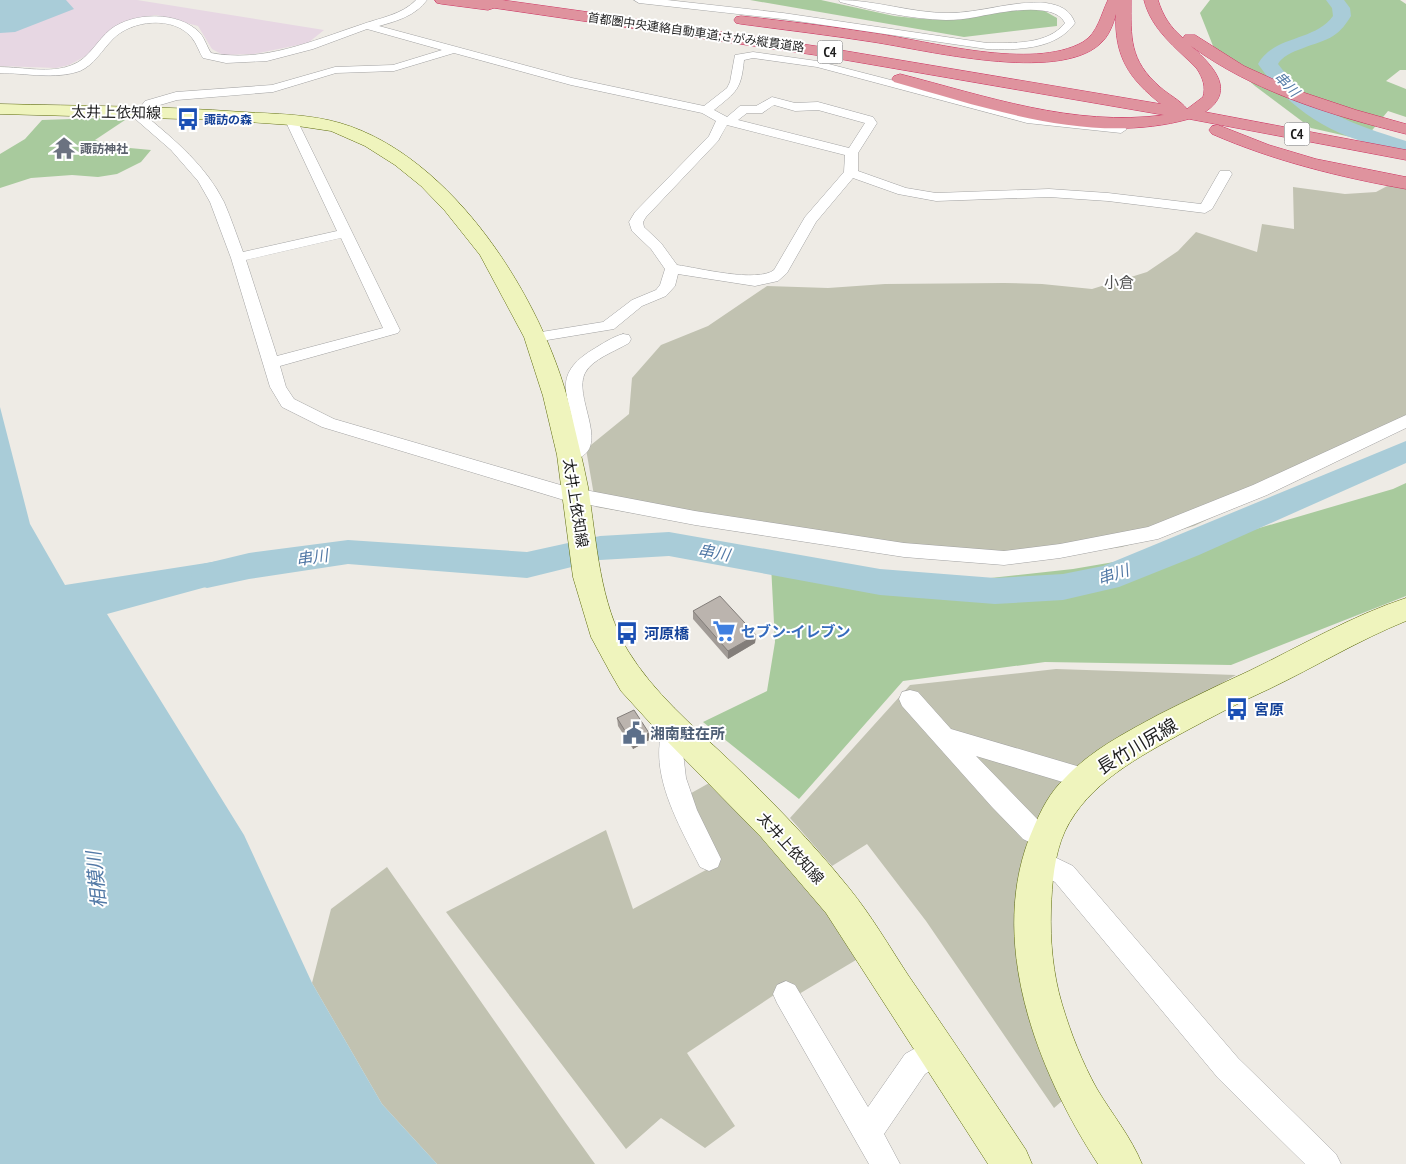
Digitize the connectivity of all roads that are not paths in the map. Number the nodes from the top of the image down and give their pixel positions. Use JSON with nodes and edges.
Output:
{"nodes":[{"id":1,"x":422,"y":0,"type":"edge"},
{"id":2,"x":442,"y":0,"type":"edge"},
{"id":3,"x":471,"y":0,"type":"edge"},
{"id":4,"x":551,"y":0,"type":"edge"},
{"id":5,"x":844,"y":0,"type":"edge"},
{"id":6,"x":1115,"y":0,"type":"edge"},
{"id":7,"x":1124,"y":0,"type":"edge"},
{"id":8,"x":1152,"y":0,"type":"edge"},
{"id":9,"x":1159,"y":0,"type":"edge"},
{"id":10,"x":635,"y":4,"type":"edge"},
{"id":11,"x":367,"y":26,"type":"junction"},
{"id":12,"x":454,"y":50,"type":"junction"},
{"id":13,"x":0,"y":70,"type":"edge"},
{"id":14,"x":0,"y":109,"type":"edge"},
{"id":15,"x":1189,"y":109,"type":"junction"},
{"id":16,"x":706,"y":110,"type":"junction"},
{"id":17,"x":141,"y":112,"type":"junction"},
{"id":18,"x":291,"y":120,"type":"junction"},
{"id":19,"x":726,"y":121,"type":"junction"},
{"id":20,"x":1121,"y":129,"type":"dead end"},
{"id":21,"x":1406,"y":129,"type":"edge"},
{"id":22,"x":1406,"y":145,"type":"edge"},
{"id":23,"x":852,"y":153,"type":"junction"},
{"id":24,"x":1406,"y":155,"type":"edge"},
{"id":25,"x":851,"y":173,"type":"junction"},
{"id":26,"x":1225,"y":174,"type":"dead end"},
{"id":27,"x":1406,"y":183,"type":"edge"},
{"id":28,"x":345,"y":233,"type":"junction"},
{"id":29,"x":238,"y":258,"type":"junction"},
{"id":30,"x":672,"y":270,"type":"junction"},
{"id":31,"x":535,"y":337,"type":"junction"},
{"id":32,"x":623,"y":339,"type":"dead end"},
{"id":33,"x":272,"y":363,"type":"junction"},
{"id":34,"x":1406,"y":421,"type":"edge"},
{"id":35,"x":569,"y":455,"type":"junction"},
{"id":36,"x":576,"y":498,"type":"junction"},
{"id":37,"x":1406,"y":609,"type":"edge"},
{"id":38,"x":910,"y":699,"type":"dead end"},
{"id":39,"x":674,"y":728,"type":"junction"},
{"id":40,"x":941,"y":736,"type":"junction"},
{"id":41,"x":1086,"y":778,"type":"junction"},
{"id":42,"x":1042,"y":850,"type":"junction"},
{"id":43,"x":709,"y":859,"type":"dead end"},
{"id":44,"x":786,"y":994,"type":"dead end"},
{"id":45,"x":937,"y":1050,"type":"junction"},
{"id":46,"x":867,"y":1133,"type":"junction"},
{"id":47,"x":885,"y":1164,"type":"edge"},
{"id":48,"x":1012,"y":1164,"type":"edge"},
{"id":49,"x":1122,"y":1164,"type":"edge"},
{"id":50,"x":1326,"y":1164,"type":"edge"}],
"edges":[{"from":1,"to":11,"type":"street"},
{"from":2,"to":8,"type":"highway"},
{"from":3,"to":15,"type":"highway","name":"首都圏中央連絡自動車道;さがみ縦貫道路","number":"C4"},
{"from":4,"to":15,"type":"highway","name":"首都圏中央連絡自動車道;さがみ縦貫道路","number":"C4"},
{"from":5,"to":10,"type":"street"},
{"from":6,"to":10,"type":"highway"},
{"from":7,"to":27,"type":"highway"},
{"from":9,"to":21,"type":"highway"},
{"from":11,"to":12,"type":"street"},
{"from":11,"to":13,"type":"street"},
{"from":12,"to":16,"type":"street"},
{"from":12,"to":17,"type":"street"},
{"from":14,"to":17,"type":"main road","name":"太井上依知線"},
{"from":15,"to":22,"type":"highway","number":"C4"},
{"from":15,"to":24,"type":"highway","number":"C4"},
{"from":16,"to":19,"type":"street"},
{"from":16,"to":20,"type":"street"},
{"from":17,"to":18,"type":"main road","name":"太井上依知線"},
{"from":17,"to":29,"type":"street"},
{"from":18,"to":28,"type":"street"},
{"from":18,"to":31,"type":"main road","name":"太井上依知線"},
{"from":19,"to":23,"type":"street"},
{"from":19,"to":23,"type":"street"},
{"from":19,"to":30,"type":"street"},
{"from":23,"to":25,"type":"street"},
{"from":25,"to":26,"type":"street"},
{"from":25,"to":30,"type":"street"},
{"from":28,"to":29,"type":"street"},
{"from":28,"to":33,"type":"street"},
{"from":29,"to":33,"type":"street"},
{"from":30,"to":31,"type":"street"},
{"from":31,"to":35,"type":"main road","name":"太井上依知線"},
{"from":32,"to":35,"type":"street"},
{"from":33,"to":36,"type":"street"},
{"from":34,"to":36,"type":"street"},
{"from":35,"to":36,"type":"main road","name":"太井上依知線"},
{"from":36,"to":39,"type":"main road","name":"太井上依知線"},
{"from":37,"to":41,"type":"main road","name":"長竹川尻線"},
{"from":38,"to":40,"type":"street"},
{"from":39,"to":43,"type":"street"},
{"from":39,"to":45,"type":"main road","name":"太井上依知線"},
{"from":40,"to":41,"type":"street"},
{"from":40,"to":42,"type":"street"},
{"from":41,"to":42,"type":"main road","name":"長竹川尻線"},
{"from":42,"to":49,"type":"main road","name":"長竹川尻線"},
{"from":42,"to":50,"type":"street"},
{"from":44,"to":46,"type":"street"},
{"from":45,"to":46,"type":"street"},
{"from":45,"to":48,"type":"main road","name":"太井上依知線"},
{"from":46,"to":47,"type":"street"}]}
